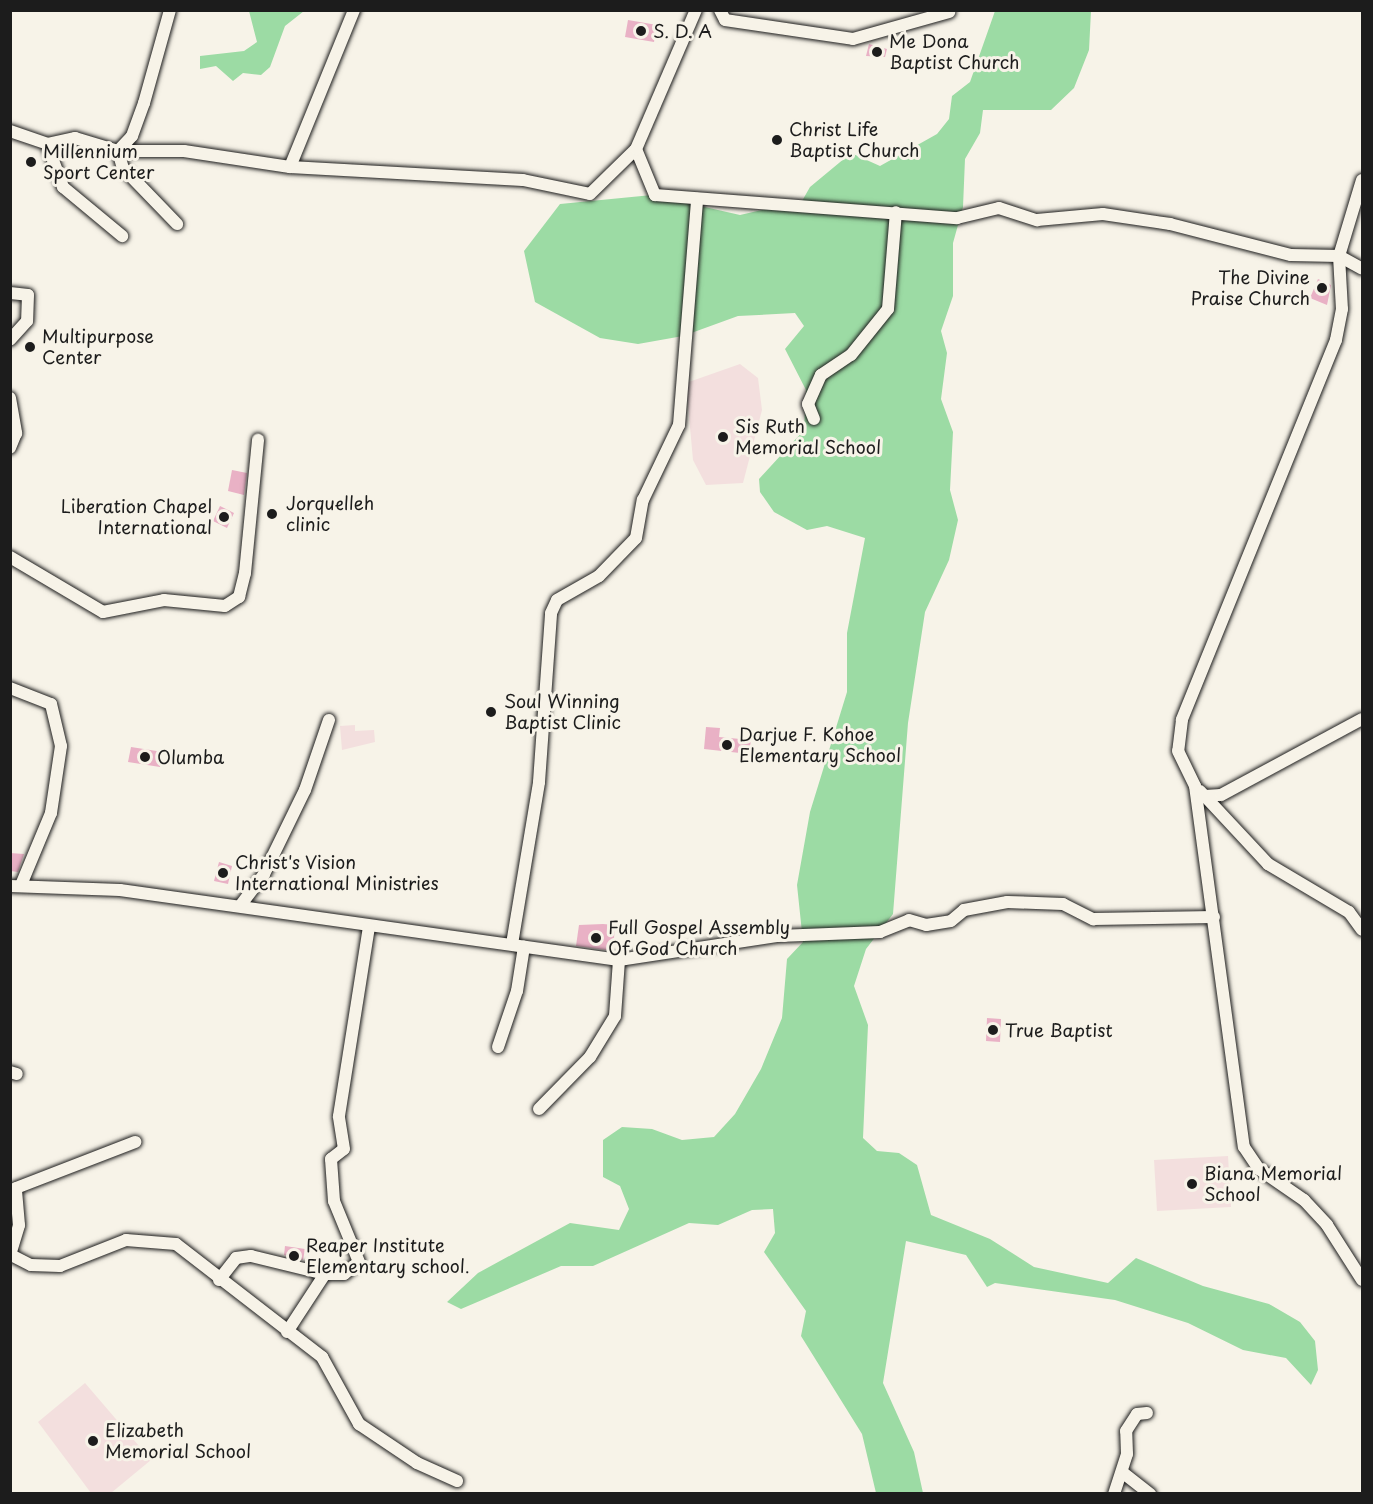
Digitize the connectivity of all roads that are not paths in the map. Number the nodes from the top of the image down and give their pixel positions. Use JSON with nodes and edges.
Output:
{"nodes":[{"id":1,"x":170,"y":10,"type":"edge"},
{"id":2,"x":354,"y":10,"type":"edge"},
{"id":3,"x":696,"y":10,"type":"edge"},
{"id":4,"x":720,"y":10,"type":"edge"},
{"id":5,"x":949,"y":12,"type":"dead end"},
{"id":6,"x":10,"y":131,"type":"edge"},
{"id":7,"x":47,"y":144,"type":"junction"},
{"id":8,"x":636,"y":149,"type":"junction"},
{"id":9,"x":118,"y":151,"type":"junction"},
{"id":10,"x":290,"y":167,"type":"junction"},
{"id":11,"x":1362,"y":180,"type":"edge"},
{"id":12,"x":697,"y":199,"type":"junction"},
{"id":13,"x":897,"y":212,"type":"junction"},
{"id":14,"x":177,"y":224,"type":"dead end"},
{"id":15,"x":122,"y":236,"type":"dead end"},
{"id":16,"x":1339,"y":256,"type":"junction"},
{"id":17,"x":1362,"y":269,"type":"edge"},
{"id":18,"x":10,"y":293,"type":"edge"},
{"id":19,"x":10,"y":340,"type":"edge"},
{"id":20,"x":10,"y":398,"type":"edge"},
{"id":21,"x":814,"y":419,"type":"dead end"},
{"id":22,"x":258,"y":440,"type":"dead end"},
{"id":23,"x":10,"y":448,"type":"edge"},
{"id":24,"x":10,"y":557,"type":"edge"},
{"id":25,"x":10,"y":688,"type":"edge"},
{"id":26,"x":1362,"y":719,"type":"edge"},
{"id":27,"x":328,"y":720,"type":"dead end"},
{"id":28,"x":1195,"y":786,"type":"junction"},
{"id":29,"x":1205,"y":796,"type":"junction"},
{"id":30,"x":16,"y":885,"type":"edge"},
{"id":31,"x":240,"y":906,"type":"junction"},
{"id":32,"x":1214,"y":917,"type":"junction"},
{"id":33,"x":369,"y":926,"type":"junction"},
{"id":34,"x":1362,"y":930,"type":"edge"},
{"id":35,"x":518,"y":946,"type":"junction"},
{"id":36,"x":619,"y":960,"type":"junction"},
{"id":37,"x":498,"y":1047,"type":"dead end"},
{"id":38,"x":539,"y":1109,"type":"dead end"},
{"id":39,"x":135,"y":1142,"type":"dead end"},
{"id":40,"x":11,"y":1255,"type":"edge"},
{"id":41,"x":325,"y":1274,"type":"junction"},
{"id":42,"x":219,"y":1280,"type":"junction"},
{"id":43,"x":1362,"y":1280,"type":"edge"},
{"id":44,"x":287,"y":1332,"type":"junction"},
{"id":45,"x":1147,"y":1413,"type":"dead end"},
{"id":46,"x":1122,"y":1472,"type":"junction"},
{"id":47,"x":457,"y":1481,"type":"dead end"},
{"id":48,"x":1114,"y":1494,"type":"edge"},
{"id":49,"x":1150,"y":1494,"type":"edge"}],
"edges":[{"from":1,"to":9,"type":"street"},
{"from":2,"to":10,"type":"street"},
{"from":3,"to":8,"type":"street"},
{"from":4,"to":5,"type":"street"},
{"from":6,"to":7,"type":"street"},
{"from":7,"to":9,"type":"street"},
{"from":7,"to":15,"type":"street"},
{"from":8,"to":10,"type":"street"},
{"from":8,"to":12,"type":"street"},
{"from":9,"to":10,"type":"street"},
{"from":9,"to":14,"type":"street"},
{"from":11,"to":16,"type":"street"},
{"from":12,"to":13,"type":"street"},
{"from":12,"to":35,"type":"street"},
{"from":13,"to":16,"type":"street"},
{"from":13,"to":21,"type":"street"},
{"from":16,"to":17,"type":"street"},
{"from":16,"to":28,"type":"street"},
{"from":18,"to":19,"type":"street"},
{"from":20,"to":23,"type":"street"},
{"from":22,"to":24,"type":"street"},
{"from":25,"to":30,"type":"street"},
{"from":26,"to":29,"type":"street"},
{"from":27,"to":31,"type":"street"},
{"from":28,"to":29,"type":"street"},
{"from":28,"to":32,"type":"street"},
{"from":29,"to":34,"type":"street"},
{"from":30,"to":31,"type":"street"},
{"from":31,"to":33,"type":"street"},
{"from":32,"to":36,"type":"street"},
{"from":32,"to":43,"type":"street"},
{"from":33,"to":35,"type":"street"},
{"from":33,"to":41,"type":"street"},
{"from":35,"to":36,"type":"street"},
{"from":35,"to":37,"type":"street"},
{"from":36,"to":38,"type":"street"},
{"from":39,"to":40,"type":"street"},
{"from":40,"to":42,"type":"street"},
{"from":41,"to":42,"type":"street"},
{"from":41,"to":44,"type":"street"},
{"from":42,"to":44,"type":"street"},
{"from":44,"to":47,"type":"street"},
{"from":45,"to":46,"type":"street"},
{"from":46,"to":48,"type":"street"},
{"from":46,"to":49,"type":"street"}]}
